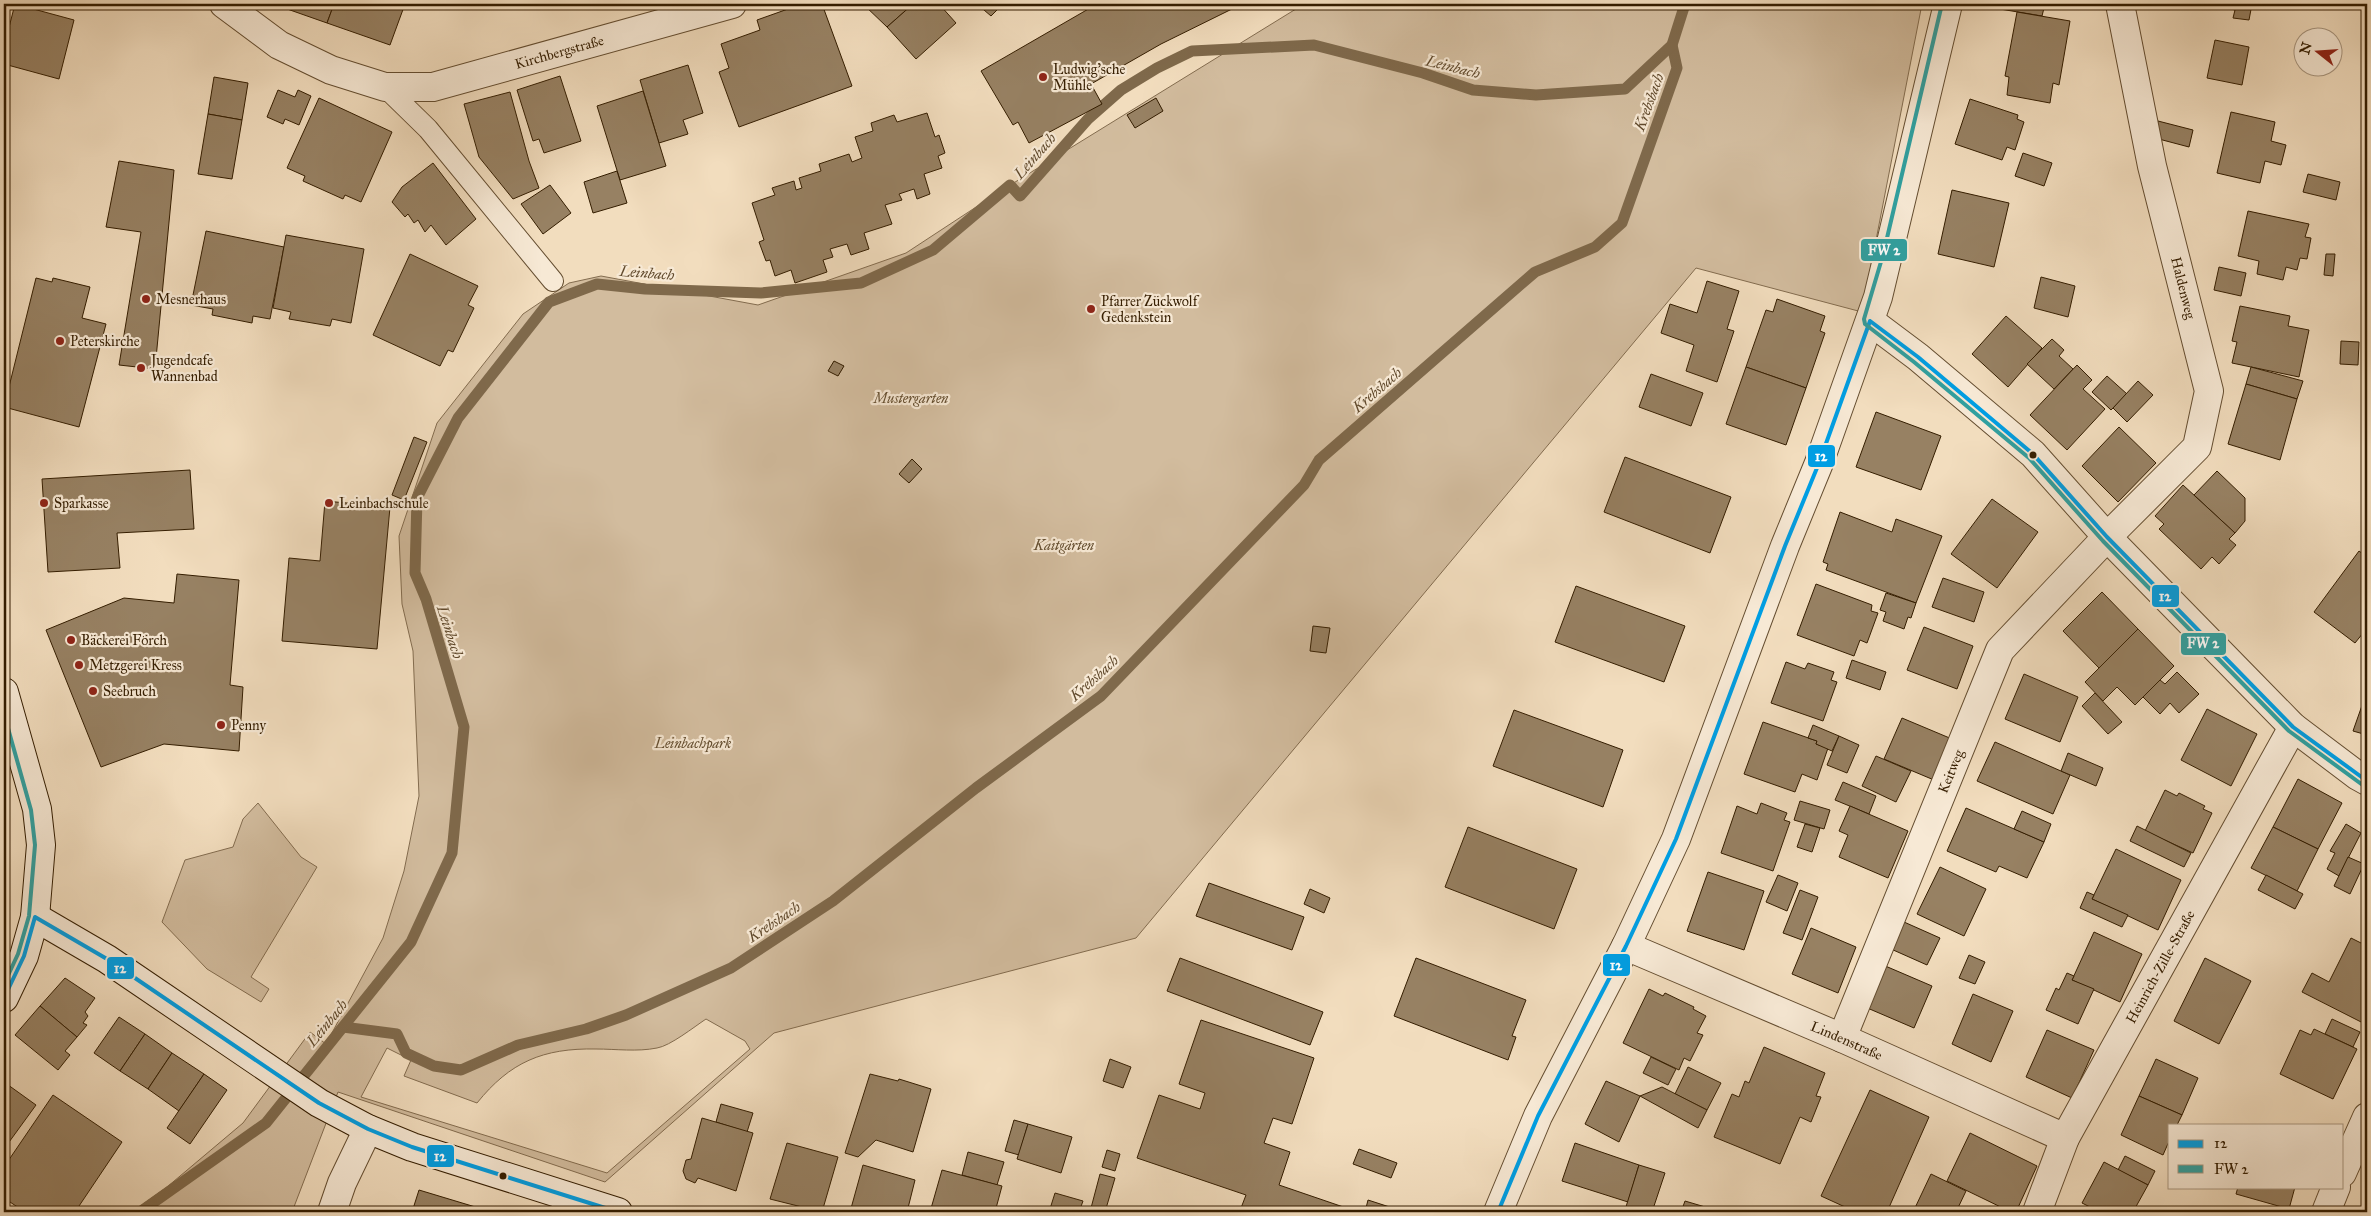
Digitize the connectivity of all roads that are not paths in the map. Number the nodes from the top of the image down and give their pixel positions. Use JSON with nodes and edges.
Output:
{"nodes":[{"id":1,"x":224,"y":4,"type":"edge"},
{"id":2,"x":732,"y":4,"type":"edge"},
{"id":3,"x":1948,"y":4,"type":"edge"},
{"id":4,"x":2120,"y":4,"type":"edge"},
{"id":5,"x":385,"y":87,"type":"junction"},
{"id":6,"x":553,"y":281,"type":"dead end"},
{"id":7,"x":1870,"y":321,"type":"junction"},
{"id":8,"x":2107,"y":537,"type":"junction"},
{"id":9,"x":4,"y":692,"type":"edge"},
{"id":10,"x":2293,"y":727,"type":"junction"},
{"id":11,"x":2367,"y":781,"type":"edge"},
{"id":12,"x":36,"y":917,"type":"junction"},
{"id":13,"x":1626,"y":946,"type":"junction"},
{"id":14,"x":4,"y":998,"type":"edge"},
{"id":15,"x":1842,"y":1038,"type":"junction"},
{"id":16,"x":2367,"y":1116,"type":"edge"},
{"id":17,"x":368,"y":1129,"type":"junction"},
{"id":18,"x":2066,"y":1138,"type":"junction"},
{"id":19,"x":2344,"y":1168,"type":"edge"},
{"id":20,"x":2336,"y":1188,"type":"edge"},
{"id":21,"x":332,"y":1212,"type":"edge"},
{"id":22,"x":618,"y":1212,"type":"edge"},
{"id":23,"x":1498,"y":1212,"type":"edge"},
{"id":24,"x":2037,"y":1212,"type":"edge"},
{"id":25,"x":2326,"y":1212,"type":"edge"}],
"edges":[{"from":1,"to":5,"type":"street","name":"Kirchbergstraße"},
{"from":2,"to":5,"type":"street","name":"Kirchbergstraße"},
{"from":3,"to":7,"type":"street"},
{"from":4,"to":8,"type":"street","name":"Haldenweg"},
{"from":5,"to":6,"type":"lane","name":"Kirchbergstraße"},
{"from":7,"to":8,"type":"street"},
{"from":7,"to":13,"type":"street"},
{"from":8,"to":10,"type":"street"},
{"from":8,"to":15,"type":"street","name":"Keitweg"},
{"from":9,"to":12,"type":"street"},
{"from":10,"to":11,"type":"street"},
{"from":10,"to":18,"type":"street","name":"Heinrich-Zille-Straße"},
{"from":12,"to":14,"type":"street"},
{"from":12,"to":17,"type":"street"},
{"from":13,"to":15,"type":"street","name":"Lindenstraße"},
{"from":13,"to":23,"type":"street"},
{"from":15,"to":18,"type":"street","name":"Lindenstraße"},
{"from":16,"to":19,"type":"street"},
{"from":17,"to":21,"type":"street"},
{"from":17,"to":22,"type":"street"},
{"from":18,"to":24,"type":"street","name":"Heinrich-Zille-Straße"},
{"from":20,"to":25,"type":"street"}]}
